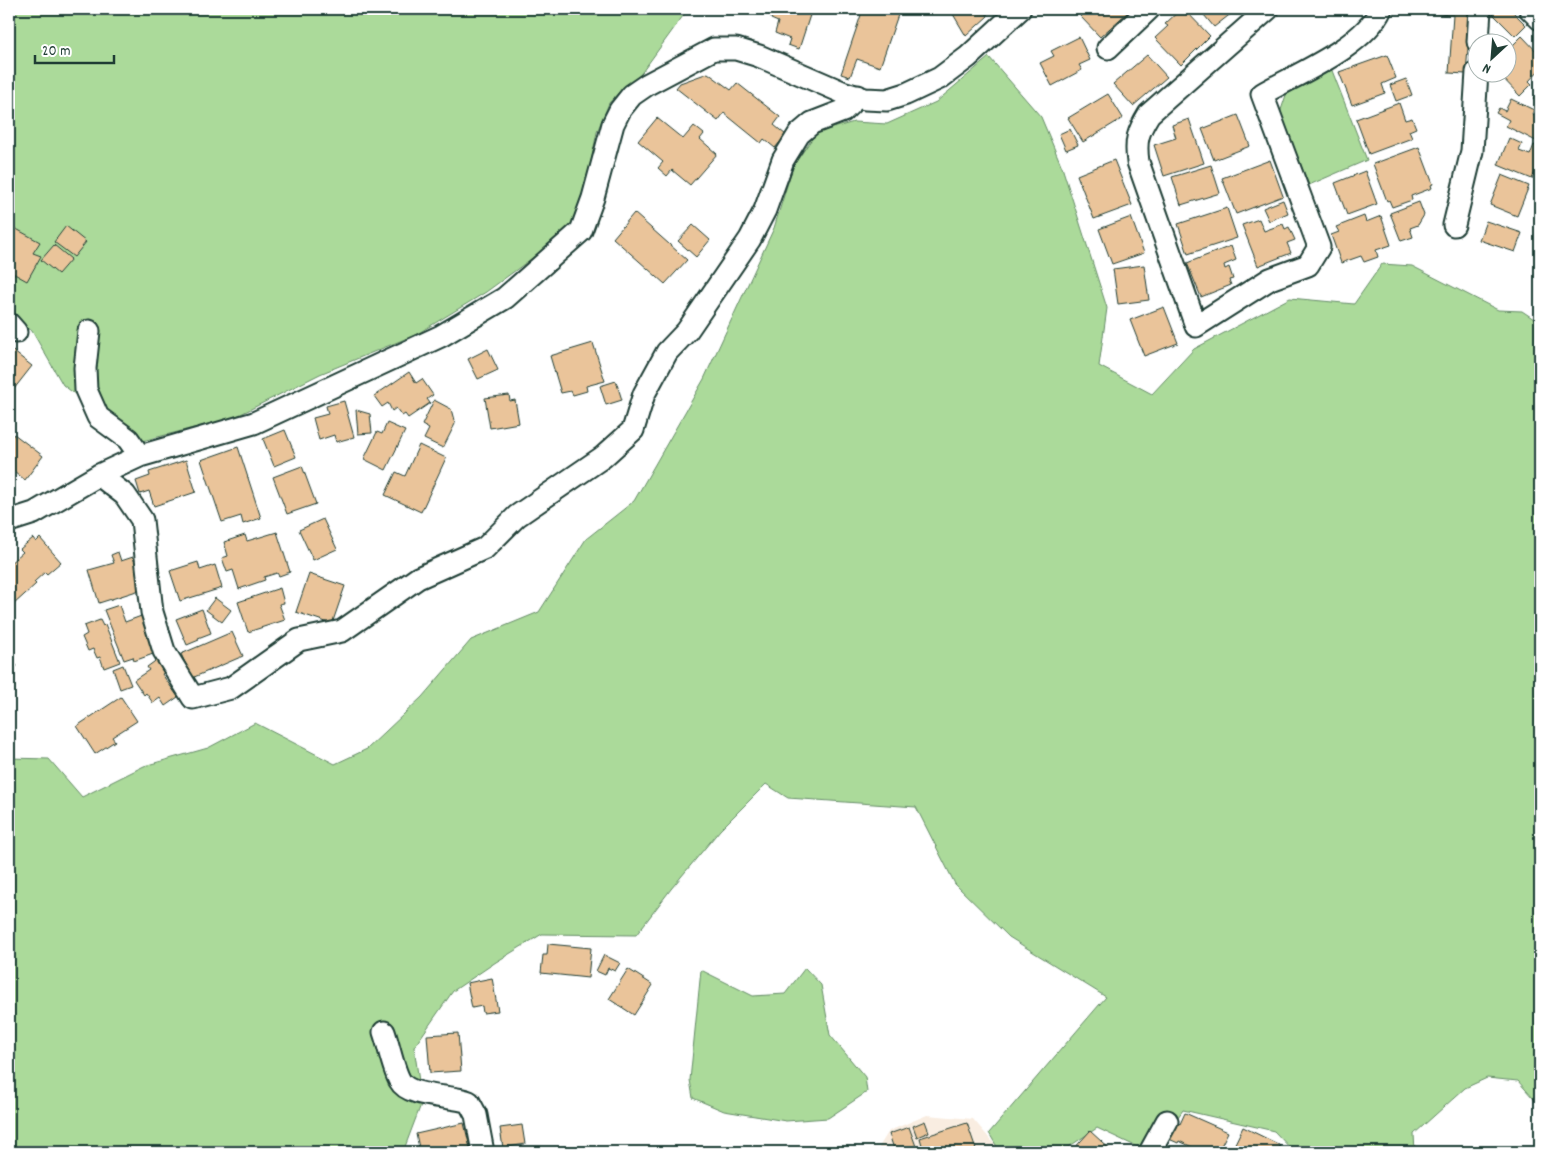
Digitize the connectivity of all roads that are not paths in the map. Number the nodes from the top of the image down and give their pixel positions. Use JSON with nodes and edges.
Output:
{"nodes":[{"id":1,"x":1020,"y":9,"type":"edge"},
{"id":2,"x":1149,"y":9,"type":"edge"},
{"id":3,"x":1268,"y":9,"type":"edge"},
{"id":4,"x":1381,"y":9,"type":"edge"},
{"id":5,"x":1480,"y":9,"type":"edge"},
{"id":6,"x":1530,"y":9,"type":"edge"},
{"id":7,"x":1540,"y":19,"type":"edge"},
{"id":8,"x":1479,"y":32,"type":"edge"},
{"id":9,"x":1108,"y":48,"type":"dead end"},
{"id":10,"x":1476,"y":82,"type":"edge"},
{"id":11,"x":858,"y":96,"type":"junction"},
{"id":12,"x":1454,"y":225,"type":"dead end"},
{"id":13,"x":89,"y":330,"type":"dead end"},
{"id":14,"x":140,"y":456,"type":"junction"},
{"id":15,"x":99,"y":475,"type":"junction"},
{"id":16,"x":9,"y":521,"type":"edge"},
{"id":17,"x":384,"y":1032,"type":"dead end"},
{"id":18,"x":1167,"y":1121,"type":"dead end"},
{"id":19,"x":482,"y":1152,"type":"edge"},
{"id":20,"x":1150,"y":1152,"type":"edge"}],
"edges":[{"from":1,"to":11,"type":"street"},
{"from":2,"to":9,"type":"street"},
{"from":3,"to":4,"type":"street"},
{"from":5,"to":8,"type":"street"},
{"from":6,"to":7,"type":"street"},
{"from":10,"to":12,"type":"street"},
{"from":11,"to":14,"type":"street"},
{"from":11,"to":15,"type":"street"},
{"from":13,"to":14,"type":"street"},
{"from":14,"to":15,"type":"street"},
{"from":15,"to":16,"type":"street"},
{"from":17,"to":19,"type":"street"},
{"from":18,"to":20,"type":"street"}]}
